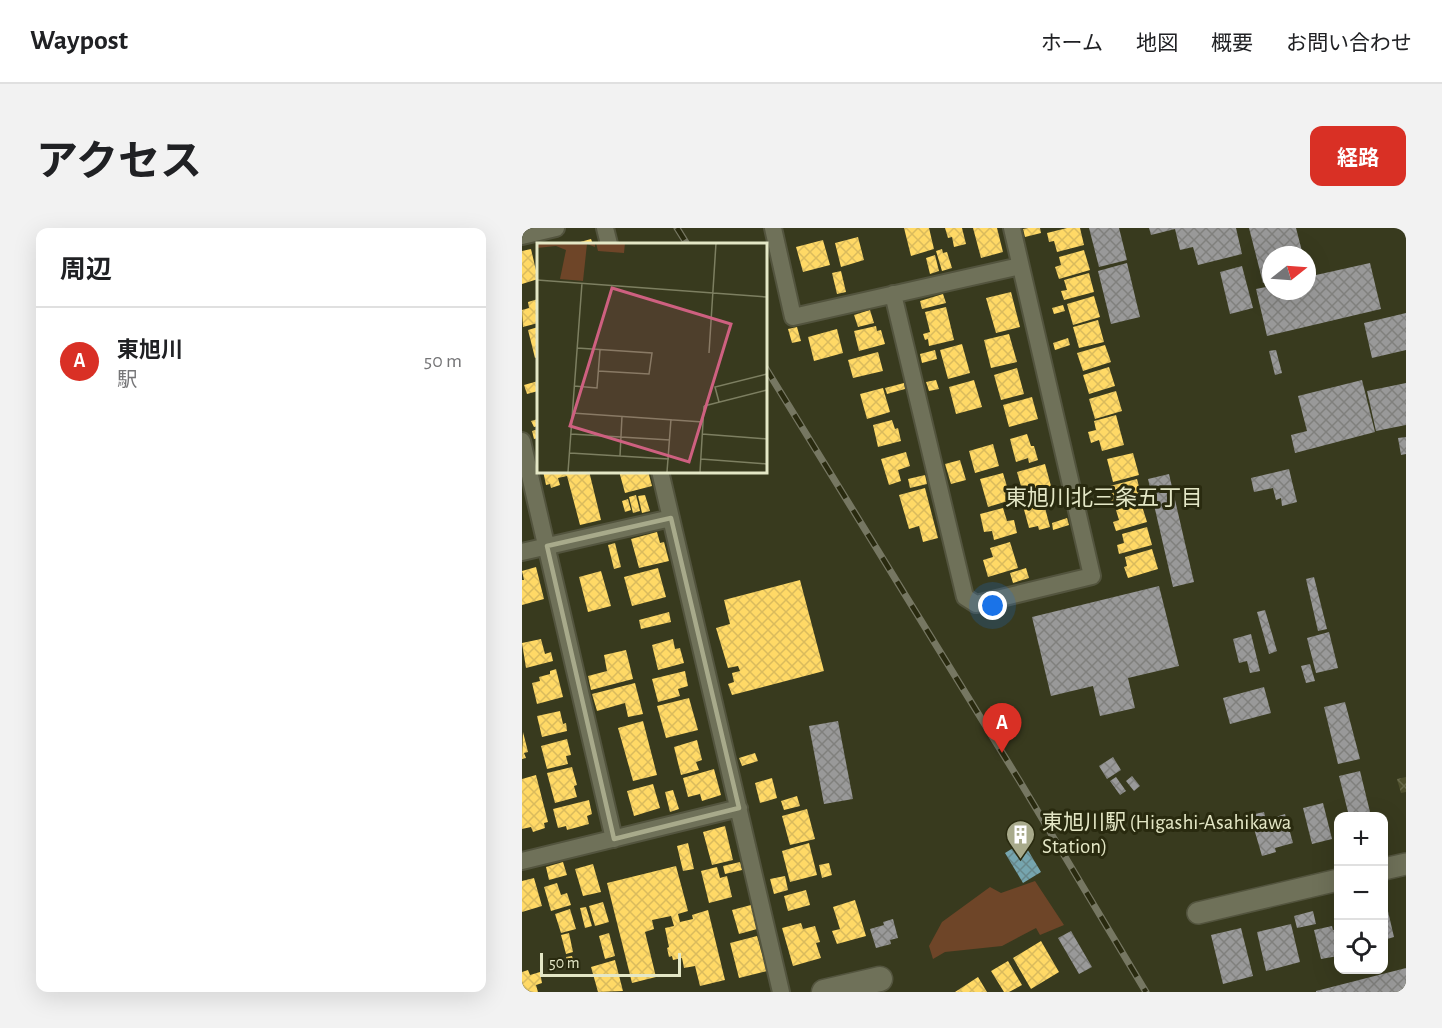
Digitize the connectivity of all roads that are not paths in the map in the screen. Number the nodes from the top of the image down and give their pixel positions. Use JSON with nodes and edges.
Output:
{"nodes":[{"id":1,"x":556,"y":228,"type":"edge"},
{"id":2,"x":605,"y":228,"type":"edge"},
{"id":3,"x":773,"y":228,"type":"edge"},
{"id":4,"x":1012,"y":228,"type":"edge"},
{"id":5,"x":522,"y":236,"type":"edge"},
{"id":6,"x":609,"y":243,"type":"edge"},
{"id":7,"x":1020,"y":266,"type":"junction"},
{"id":8,"x":893,"y":294,"type":"junction"},
{"id":9,"x":522,"y":441,"type":"edge"},
{"id":10,"x":660,"y":472,"type":"edge"},
{"id":11,"x":671,"y":518,"type":"junction"},
{"id":12,"x":547,"y":546,"type":"junction"},
{"id":13,"x":522,"y":552,"type":"edge"},
{"id":14,"x":739,"y":808,"type":"junction"},
{"id":15,"x":614,"y":839,"type":"junction"},
{"id":16,"x":522,"y":861,"type":"edge"},
{"id":17,"x":1406,"y":864,"type":"edge"},
{"id":18,"x":1388,"y":868,"type":"edge"},
{"id":19,"x":1334,"y":881,"type":"edge"},
{"id":20,"x":1198,"y":913,"type":"dead end"},
{"id":21,"x":884,"y":986,"type":"edge"},
{"id":22,"x":782,"y":992,"type":"edge"},
{"id":23,"x":824,"y":992,"type":"edge"}],
"edges":[{"from":1,"to":5,"type":"street"},
{"from":2,"to":6,"type":"street"},
{"from":3,"to":8,"type":"street"},
{"from":4,"to":7,"type":"street"},
{"from":7,"to":8,"type":"street"},
{"from":7,"to":8,"type":"street"},
{"from":9,"to":12,"type":"street"},
{"from":10,"to":11,"type":"street"},
{"from":11,"to":12,"type":"street"},
{"from":11,"to":14,"type":"street"},
{"from":12,"to":13,"type":"street"},
{"from":12,"to":15,"type":"street"},
{"from":14,"to":15,"type":"street"},
{"from":14,"to":22,"type":"street"},
{"from":15,"to":16,"type":"street"},
{"from":17,"to":18,"type":"street"},
{"from":19,"to":20,"type":"street"},
{"from":21,"to":23,"type":"main road"}]}
